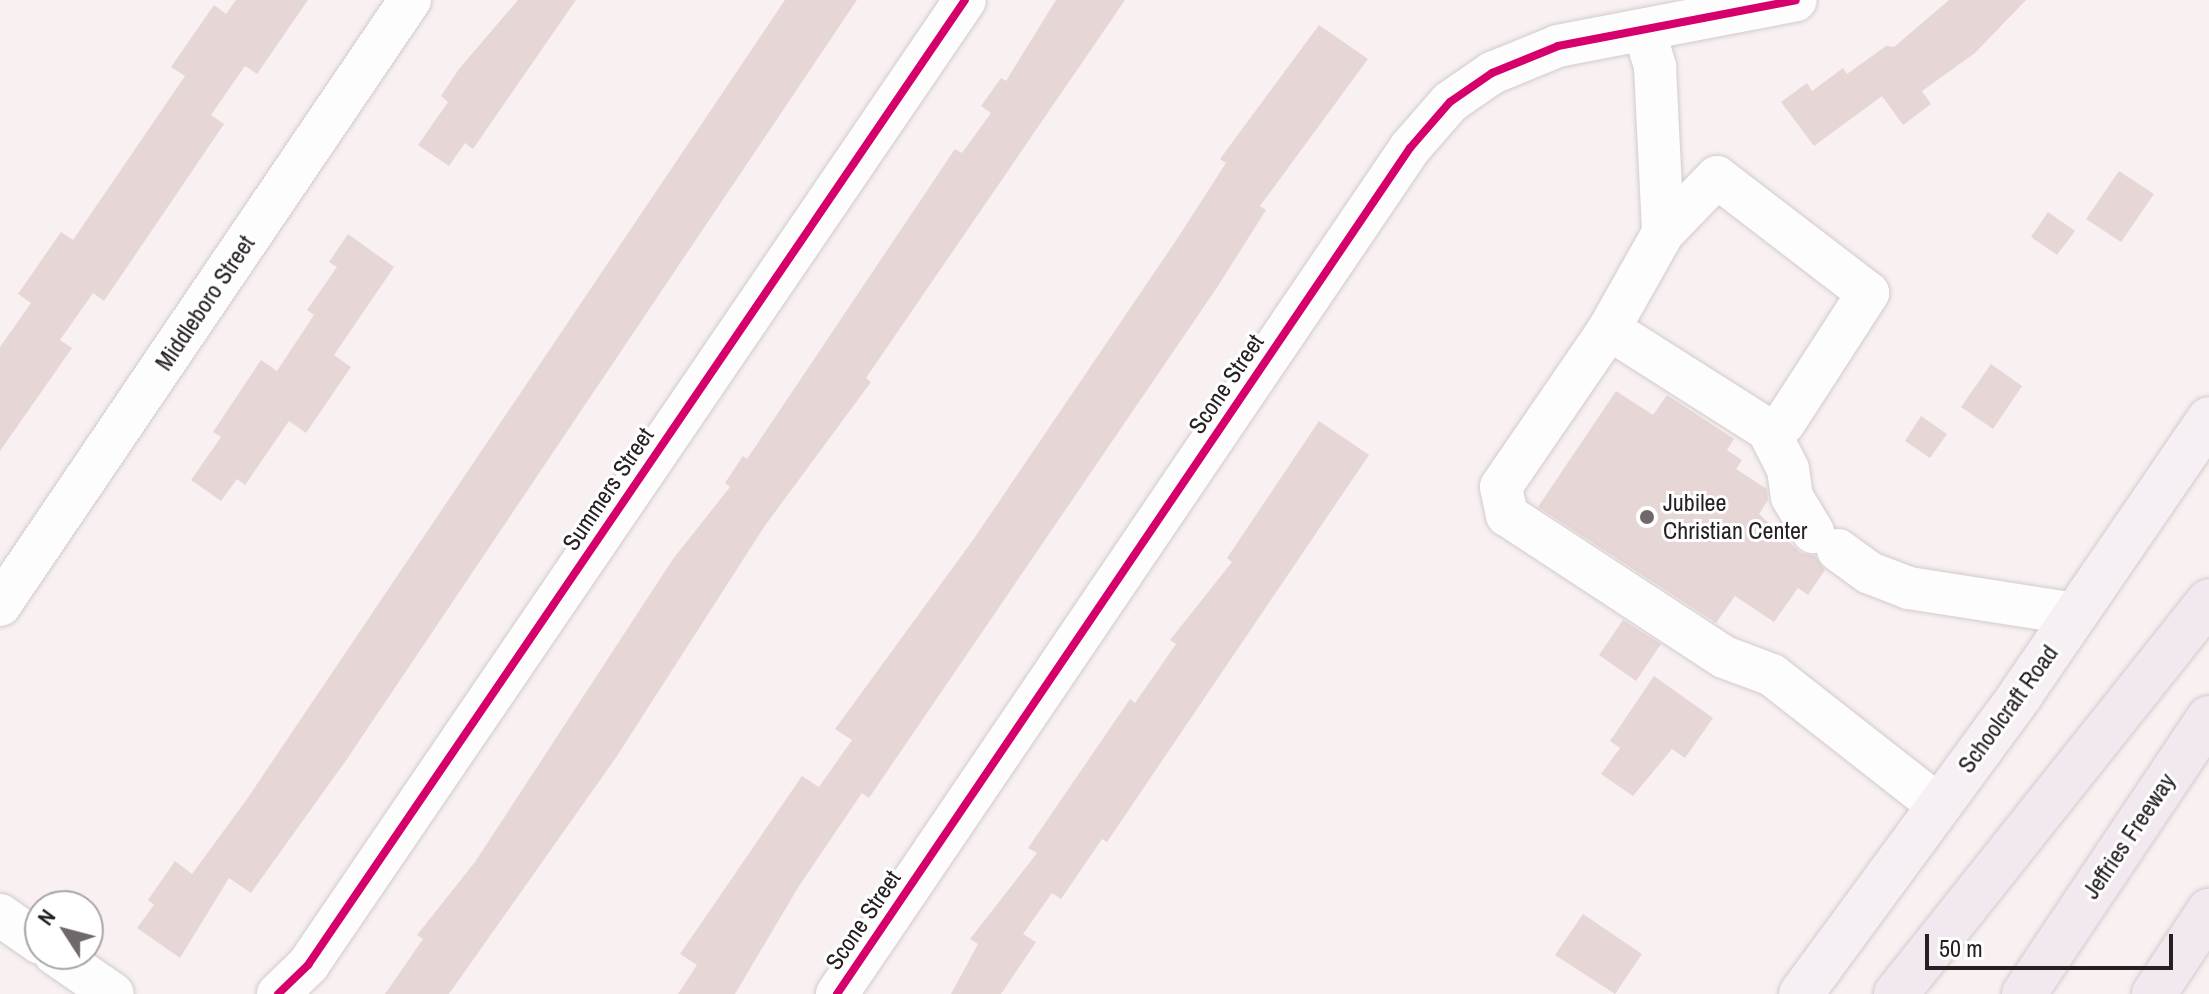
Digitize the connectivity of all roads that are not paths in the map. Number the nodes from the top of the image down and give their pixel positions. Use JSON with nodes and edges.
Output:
{"nodes":[{"id":1,"x":410,"y":0,"type":"edge"},
{"id":2,"x":965,"y":0,"type":"edge"},
{"id":3,"x":1796,"y":0,"type":"edge"},
{"id":4,"x":1750,"y":4,"type":"edge"},
{"id":5,"x":1644,"y":30,"type":"junction"},
{"id":6,"x":1663,"y":233,"type":"junction"},
{"id":7,"x":1609,"y":329,"type":"junction"},
{"id":8,"x":2209,"y":419,"type":"edge"},
{"id":9,"x":1768,"y":430,"type":"junction"},
{"id":10,"x":2209,"y":601,"type":"edge"},
{"id":11,"x":0,"y":605,"type":"edge"},
{"id":12,"x":2075,"y":614,"type":"junction"},
{"id":13,"x":2209,"y":718,"type":"edge"},
{"id":14,"x":1939,"y":806,"type":"junction"},
{"id":15,"x":2209,"y":911,"type":"edge"},
{"id":16,"x":0,"y":915,"type":"edge"},
{"id":17,"x":24,"y":932,"type":"edge"},
{"id":18,"x":78,"y":970,"type":"edge"},
{"id":19,"x":113,"y":994,"type":"edge"},
{"id":20,"x":278,"y":994,"type":"edge"},
{"id":21,"x":837,"y":994,"type":"edge"},
{"id":22,"x":1801,"y":994,"type":"edge"},
{"id":23,"x":1896,"y":994,"type":"edge"},
{"id":24,"x":2024,"y":994,"type":"edge"},
{"id":25,"x":2154,"y":994,"type":"edge"}],
"edges":[{"from":1,"to":11,"type":"street","name":"Middleboro Street"},
{"from":2,"to":20,"type":"street","name":"Summers Street"},
{"from":3,"to":4,"type":"street","name":"Scone Street"},
{"from":4,"to":5,"type":"street","name":"Scone Street"},
{"from":5,"to":6,"type":"street"},
{"from":5,"to":21,"type":"street","name":"Scone Street"},
{"from":6,"to":7,"type":"street"},
{"from":6,"to":9,"type":"street"},
{"from":7,"to":9,"type":"street"},
{"from":7,"to":14,"type":"street"},
{"from":8,"to":12,"type":"main road","name":"Schoolcraft Road"},
{"from":9,"to":12,"type":"street"},
{"from":10,"to":23,"type":"highway"},
{"from":12,"to":14,"type":"main road","name":"Schoolcraft Road"},
{"from":13,"to":24,"type":"highway","name":"Jeffries Freeway"},
{"from":14,"to":22,"type":"main road","name":"Schoolcraft Road"},
{"from":15,"to":25,"type":"highway"},
{"from":16,"to":17,"type":"street"},
{"from":18,"to":19,"type":"street"}]}
